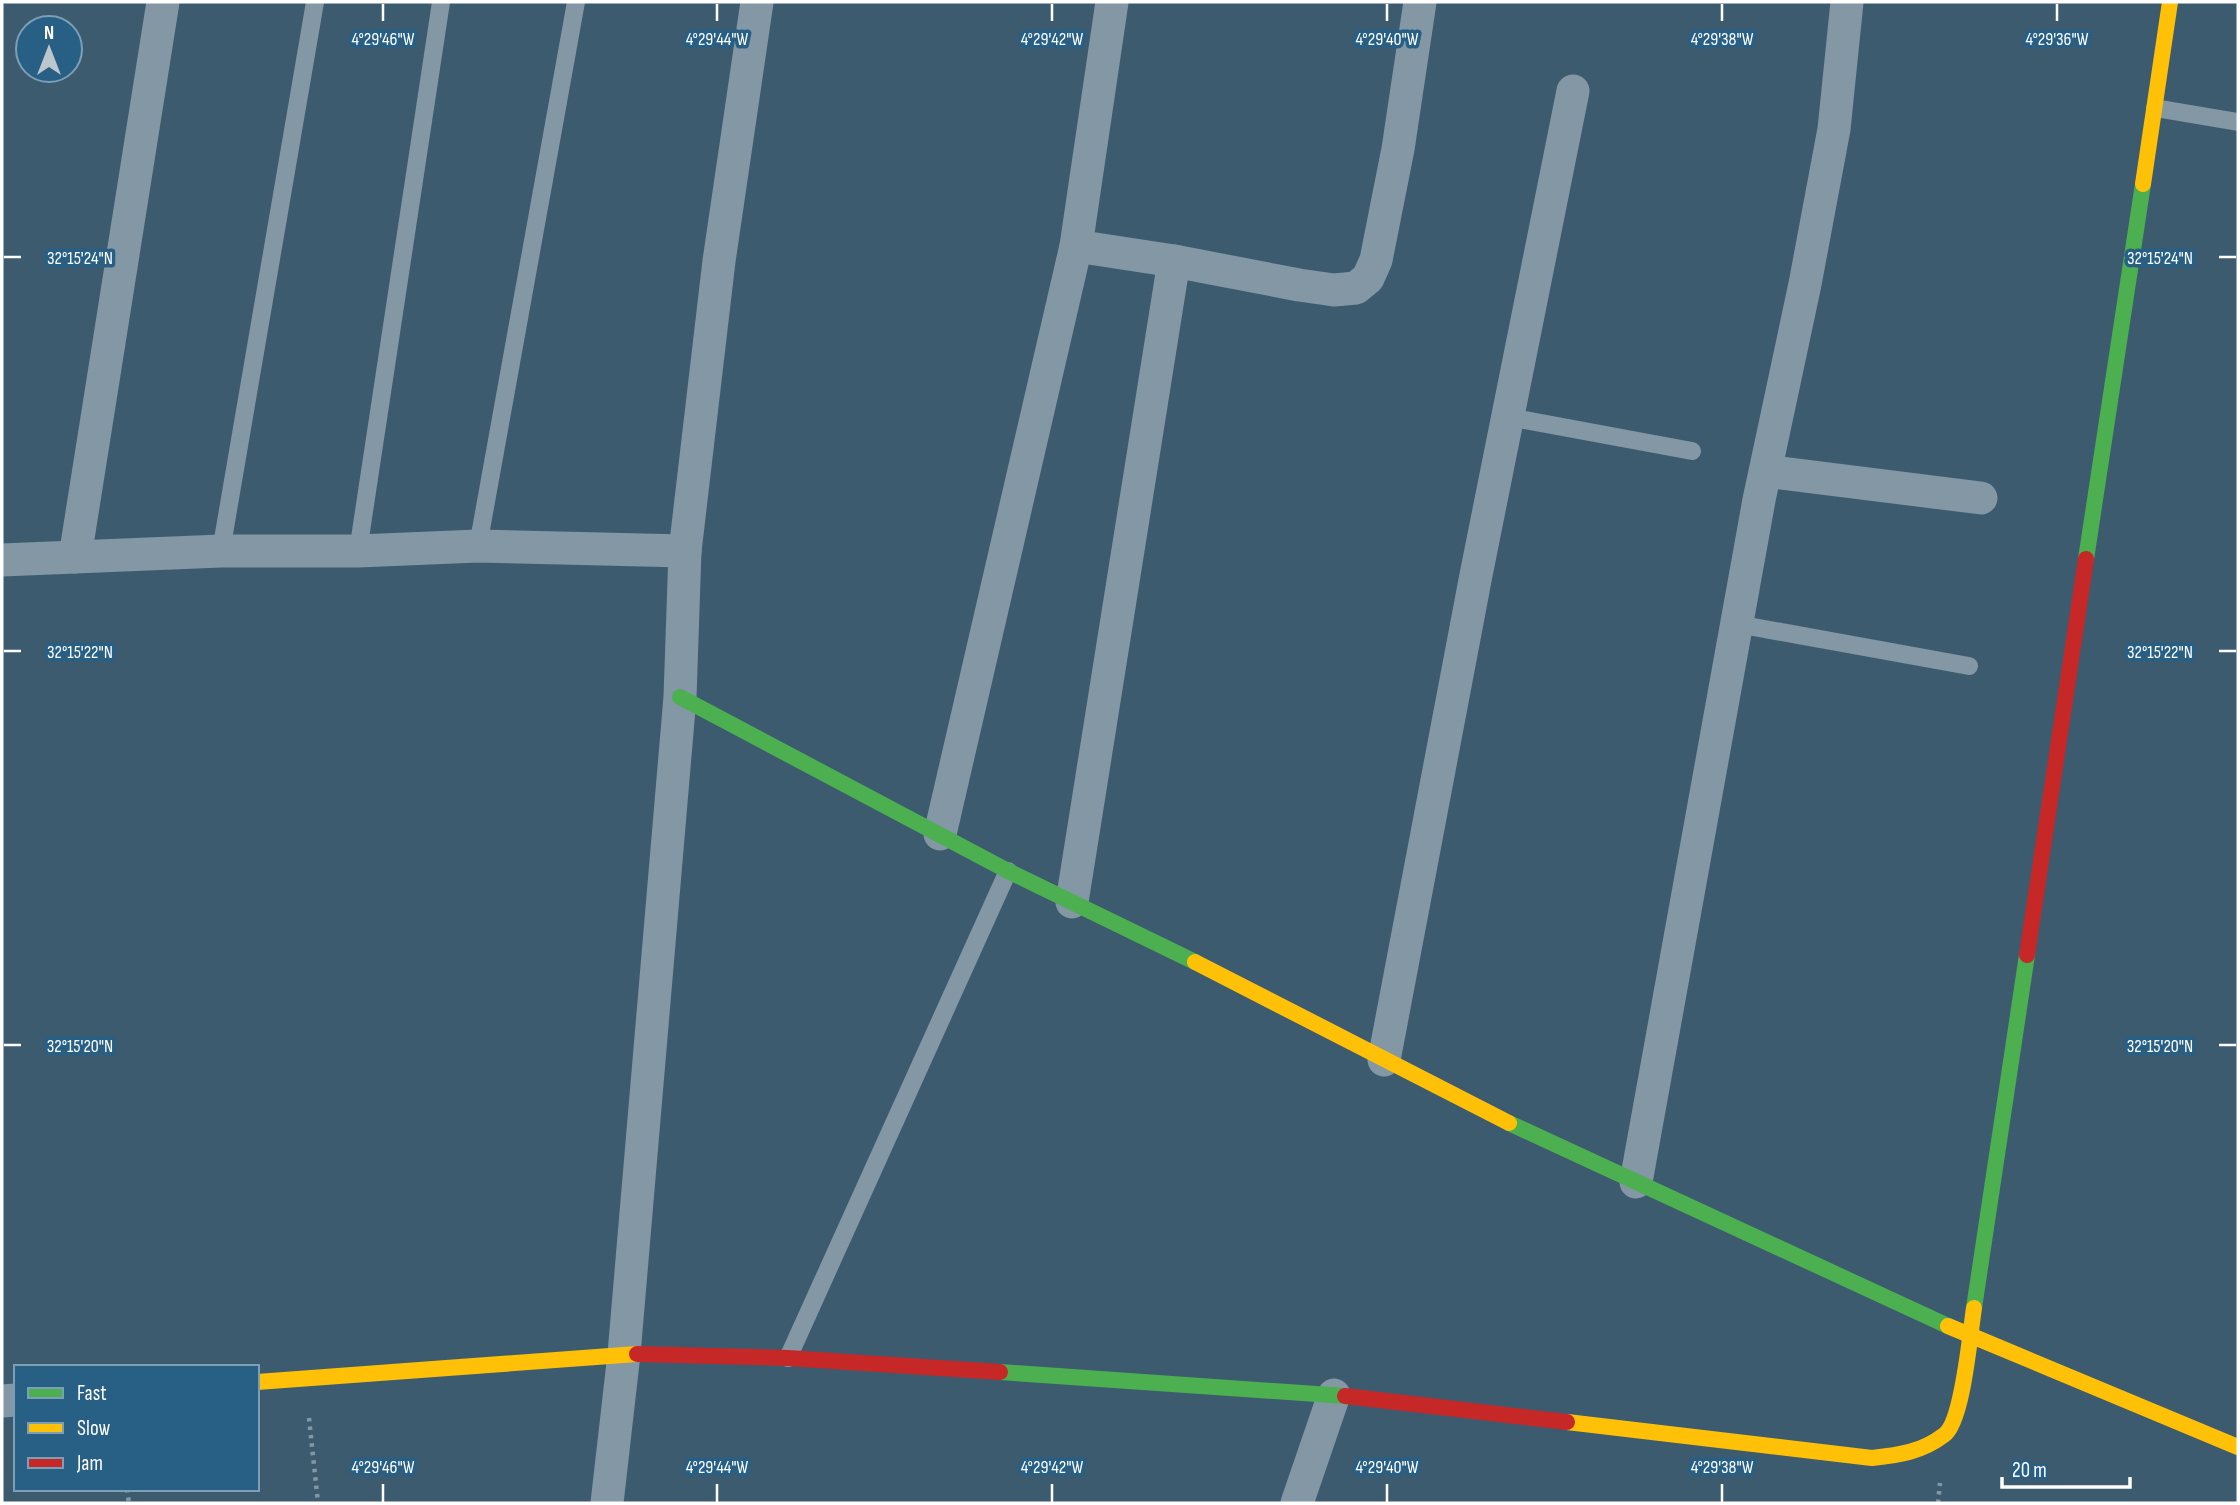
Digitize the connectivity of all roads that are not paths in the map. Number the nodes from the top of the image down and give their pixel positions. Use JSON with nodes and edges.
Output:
{"nodes":[{"id":1,"x":163,"y":2,"type":"edge"},
{"id":2,"x":315,"y":2,"type":"edge"},
{"id":3,"x":441,"y":2,"type":"edge"},
{"id":4,"x":576,"y":2,"type":"edge"},
{"id":5,"x":757,"y":2,"type":"edge"},
{"id":6,"x":1112,"y":2,"type":"edge"},
{"id":7,"x":1420,"y":2,"type":"edge"},
{"id":8,"x":1847,"y":2,"type":"edge"},
{"id":9,"x":2170,"y":2,"type":"edge"},
{"id":10,"x":1573,"y":90,"type":"dead end"},
{"id":11,"x":2155,"y":108,"type":"junction"},
{"id":12,"x":2238,"y":122,"type":"edge"},
{"id":13,"x":1076,"y":246,"type":"junction"},
{"id":14,"x":1174,"y":261,"type":"junction"},
{"id":15,"x":1508,"y":417,"type":"junction"},
{"id":16,"x":1692,"y":451,"type":"dead end"},
{"id":17,"x":1766,"y":471,"type":"junction"},
{"id":18,"x":1982,"y":498,"type":"dead end"},
{"id":19,"x":478,"y":546,"type":"junction"},
{"id":20,"x":221,"y":551,"type":"junction"},
{"id":21,"x":358,"y":551,"type":"junction"},
{"id":22,"x":685,"y":551,"type":"junction"},
{"id":23,"x":75,"y":557,"type":"junction"},
{"id":24,"x":2,"y":561,"type":"edge"},
{"id":25,"x":1737,"y":624,"type":"junction"},
{"id":26,"x":1969,"y":666,"type":"dead end"},
{"id":27,"x":680,"y":697,"type":"junction"},
{"id":28,"x":940,"y":834,"type":"junction"},
{"id":29,"x":1008,"y":871,"type":"junction"},
{"id":30,"x":1072,"y":902,"type":"junction"},
{"id":31,"x":1384,"y":1060,"type":"junction"},
{"id":32,"x":1636,"y":1182,"type":"junction"},
{"id":33,"x":1969,"y":1336,"type":"junction"},
{"id":34,"x":624,"y":1354,"type":"junction"},
{"id":35,"x":788,"y":1358,"type":"junction"},
{"id":36,"x":259,"y":1382,"type":"edge"},
{"id":37,"x":1334,"y":1395,"type":"junction"},
{"id":38,"x":2238,"y":1447,"type":"edge"},
{"id":39,"x":607,"y":1503,"type":"edge"},
{"id":40,"x":1297,"y":1503,"type":"edge"}],
"edges":[{"from":1,"to":23,"type":"street"},
{"from":2,"to":20,"type":"lane"},
{"from":3,"to":21,"type":"lane"},
{"from":4,"to":19,"type":"lane"},
{"from":5,"to":22,"type":"street"},
{"from":6,"to":13,"type":"street"},
{"from":7,"to":14,"type":"street"},
{"from":8,"to":17,"type":"street"},
{"from":9,"to":11,"type":"street"},
{"from":10,"to":15,"type":"street"},
{"from":11,"to":12,"type":"lane"},
{"from":11,"to":33,"type":"street"},
{"from":13,"to":14,"type":"street"},
{"from":13,"to":28,"type":"street"},
{"from":14,"to":30,"type":"street"},
{"from":15,"to":16,"type":"lane"},
{"from":15,"to":31,"type":"street"},
{"from":17,"to":18,"type":"street"},
{"from":17,"to":25,"type":"street"},
{"from":19,"to":21,"type":"street"},
{"from":19,"to":22,"type":"street"},
{"from":20,"to":21,"type":"street"},
{"from":20,"to":23,"type":"street"},
{"from":22,"to":27,"type":"street"},
{"from":23,"to":24,"type":"street"},
{"from":25,"to":26,"type":"lane"},
{"from":25,"to":32,"type":"street"},
{"from":27,"to":28,"type":"street"},
{"from":27,"to":34,"type":"street"},
{"from":28,"to":29,"type":"street"},
{"from":29,"to":30,"type":"street"},
{"from":29,"to":35,"type":"lane"},
{"from":30,"to":31,"type":"street"},
{"from":31,"to":32,"type":"street"},
{"from":32,"to":33,"type":"street"},
{"from":33,"to":37,"type":"street"},
{"from":33,"to":38,"type":"street"},
{"from":34,"to":35,"type":"street"},
{"from":34,"to":36,"type":"street"},
{"from":34,"to":39,"type":"street"},
{"from":35,"to":37,"type":"street"},
{"from":37,"to":40,"type":"street"}]}
